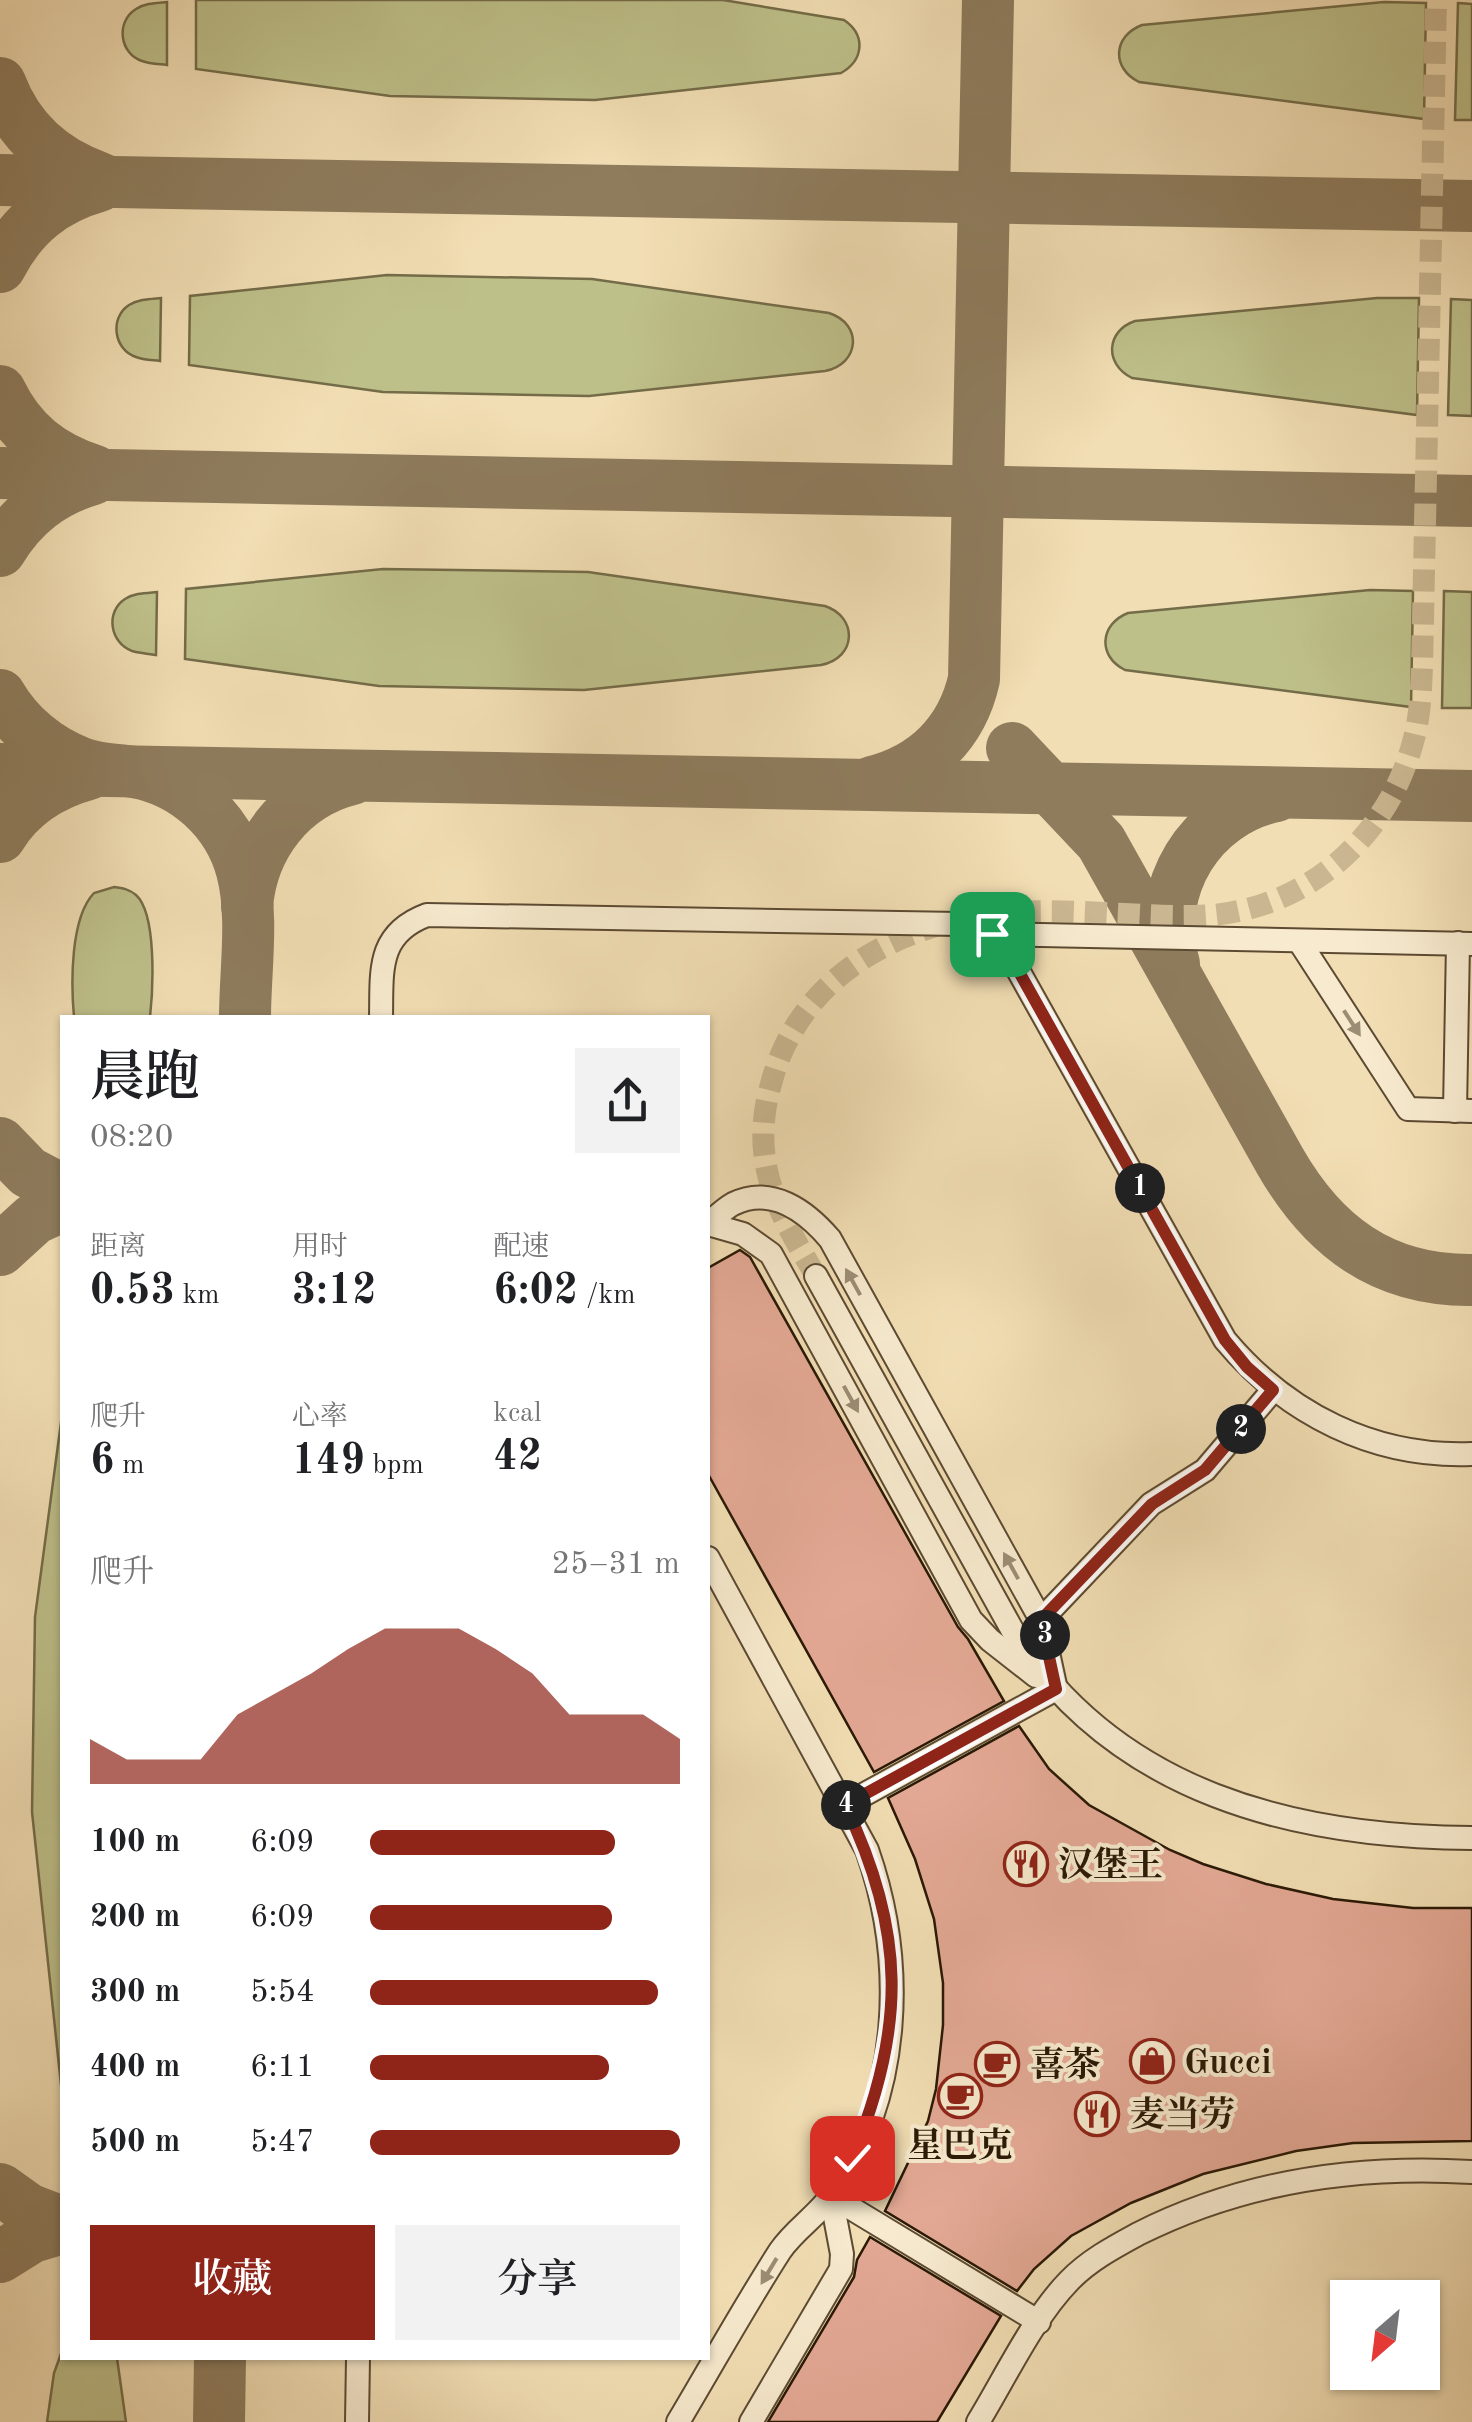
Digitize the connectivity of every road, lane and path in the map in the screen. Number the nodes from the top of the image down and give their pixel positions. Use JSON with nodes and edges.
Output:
{"nodes":[{"id":1,"x":992,"y":934,"type":"junction"},
{"id":2,"x":1299,"y":941,"type":"junction"},
{"id":3,"x":1465,"y":944,"type":"edge"},
{"id":4,"x":382,"y":1015,"type":"edge"},
{"id":5,"x":1464,"y":1111,"type":"edge"},
{"id":6,"x":710,"y":1222,"type":"edge"},
{"id":7,"x":710,"y":1225,"type":"edge"},
{"id":8,"x":816,"y":1276,"type":"tunnel mouth"},
{"id":9,"x":1273,"y":1390,"type":"junction"},
{"id":10,"x":1472,"y":1454,"type":"edge"},
{"id":11,"x":710,"y":1562,"type":"edge"},
{"id":12,"x":1041,"y":1620,"type":"junction"},
{"id":13,"x":1056,"y":1689,"type":"junction"},
{"id":14,"x":845,"y":1805,"type":"junction"},
{"id":15,"x":1472,"y":1838,"type":"edge"},
{"id":16,"x":1472,"y":2172,"type":"edge"},
{"id":17,"x":831,"y":2196,"type":"junction"},
{"id":18,"x":1039,"y":2322,"type":"junction"},
{"id":19,"x":358,"y":2360,"type":"edge"},
{"id":20,"x":357,"y":2422,"type":"edge"},
{"id":21,"x":678,"y":2422,"type":"edge"},
{"id":22,"x":750,"y":2422,"type":"edge"},
{"id":23,"x":978,"y":2422,"type":"edge"}],
"edges":[{"from":1,"to":2,"type":"lane"},
{"from":1,"to":4,"type":"lane"},
{"from":1,"to":9,"type":"lane"},
{"from":2,"to":3,"type":"lane"},
{"from":2,"to":5,"type":"lane","one_way":true},
{"from":3,"to":5,"type":"lane"},
{"from":12,"to":6,"type":"lane","one_way":true},
{"from":7,"to":13,"type":"lane","one_way":true},
{"from":8,"to":13,"type":"lane"},
{"from":9,"to":10,"type":"lane"},
{"from":9,"to":12,"type":"lane"},
{"from":11,"to":14,"type":"lane"},
{"from":12,"to":13,"type":"lane"},
{"from":13,"to":14,"type":"lane"},
{"from":13,"to":15,"type":"lane"},
{"from":14,"to":17,"type":"lane"},
{"from":16,"to":18,"type":"lane"},
{"from":17,"to":18,"type":"lane"},
{"from":17,"to":21,"type":"lane","one_way":true},
{"from":17,"to":22,"type":"lane"},
{"from":18,"to":23,"type":"lane"},
{"from":19,"to":20,"type":"lane"}]}
